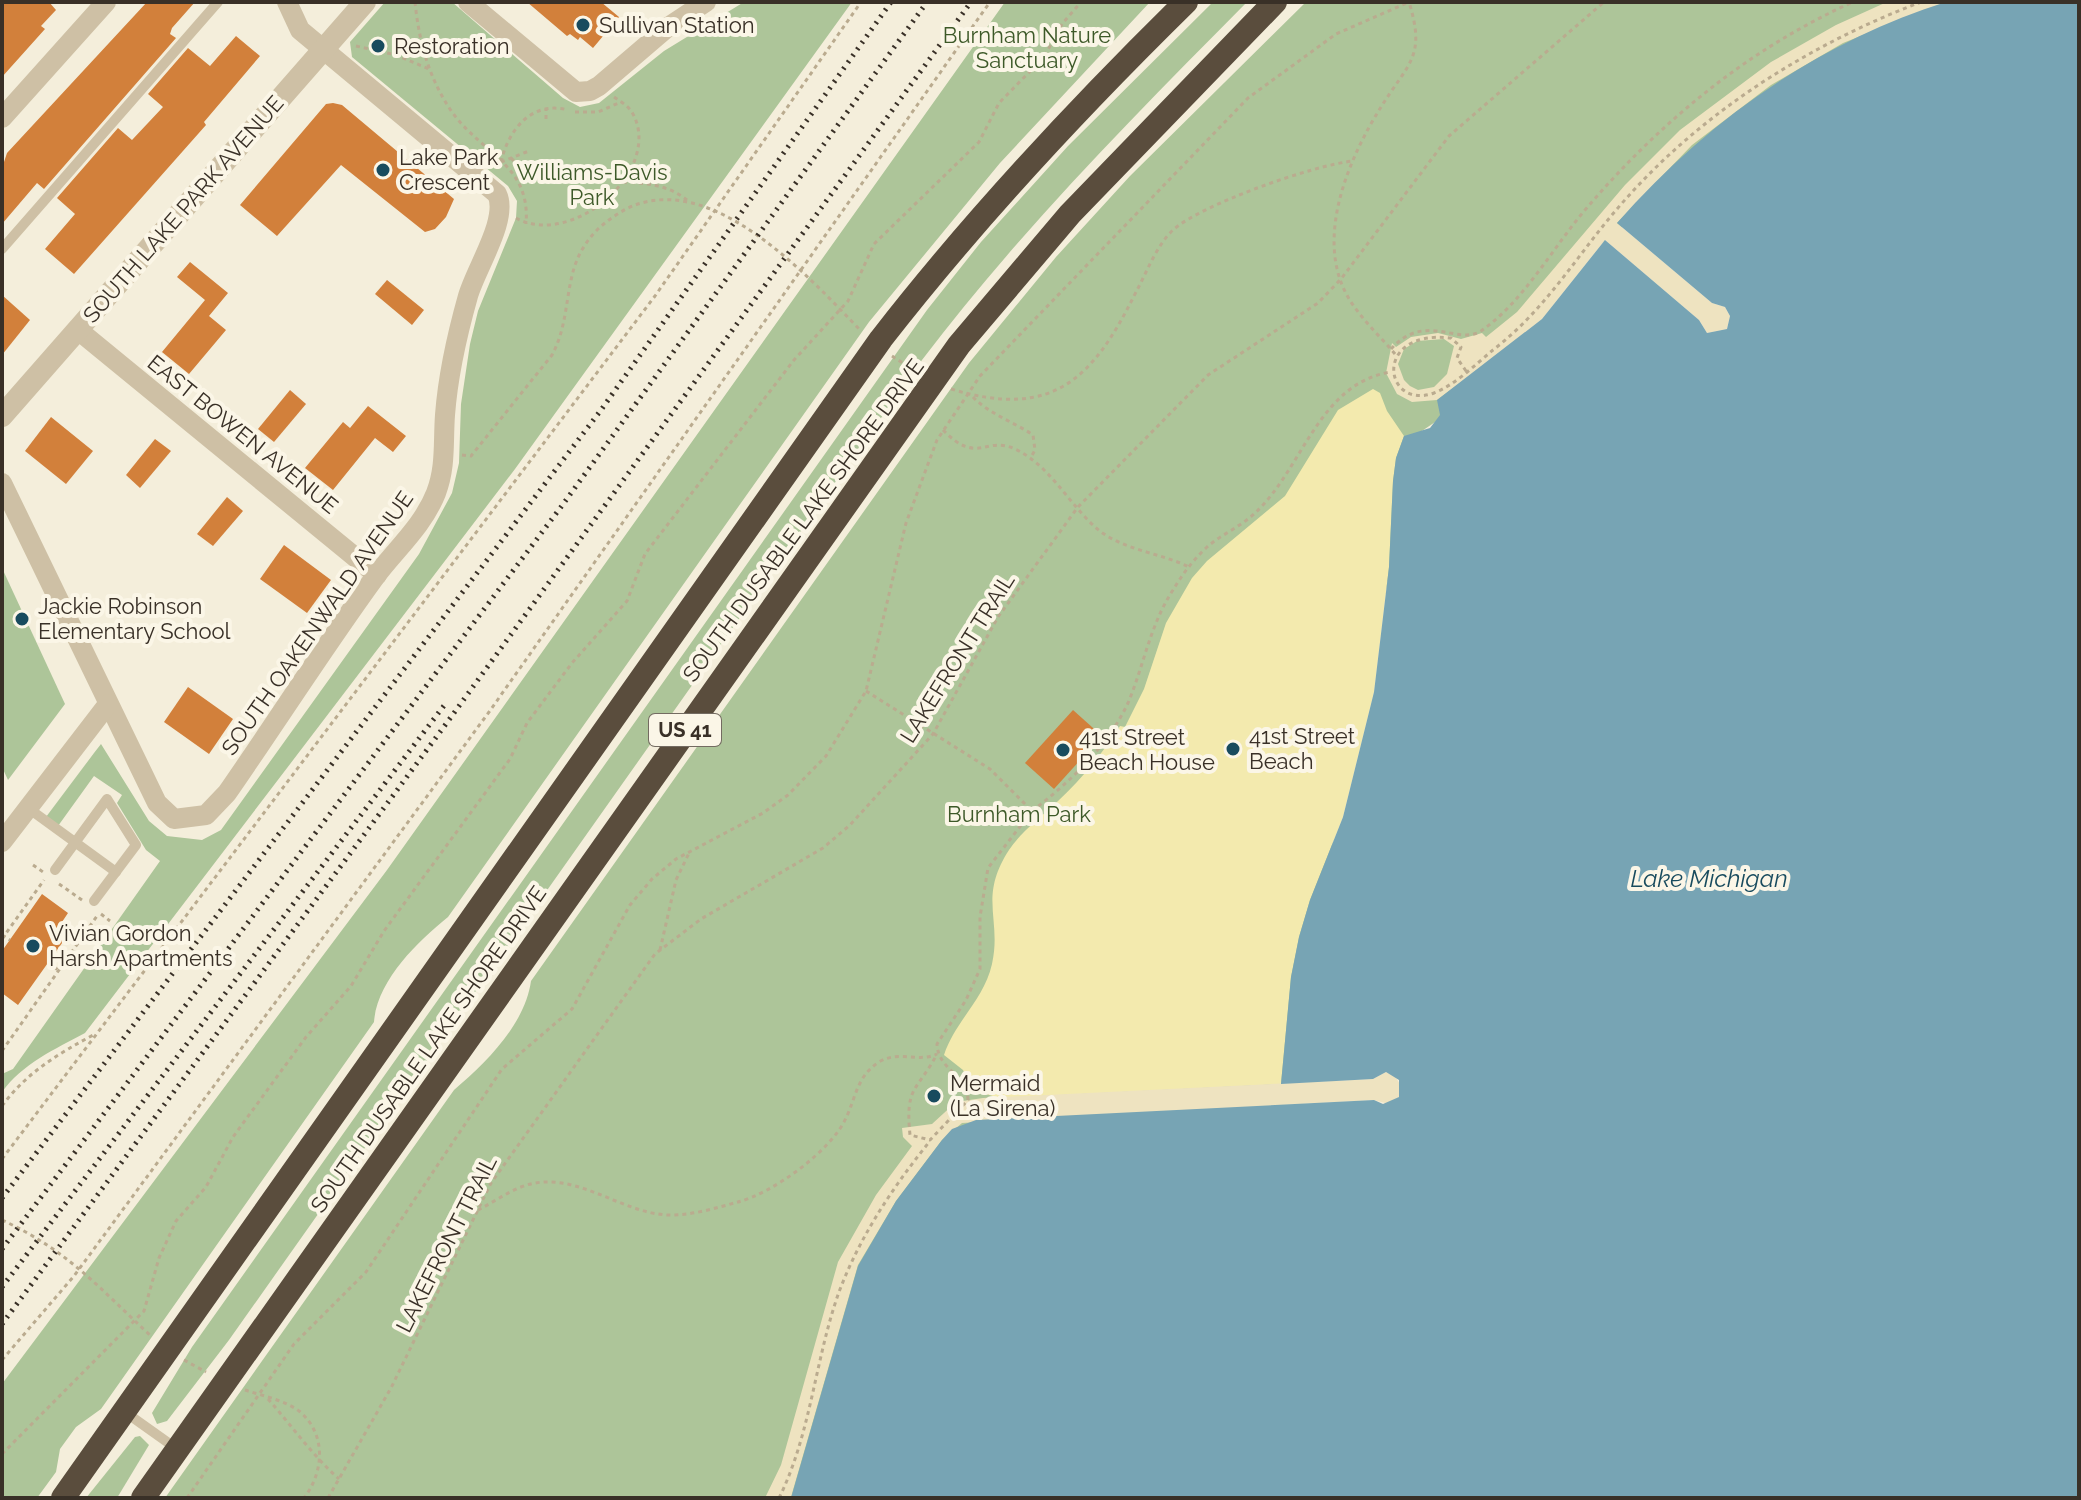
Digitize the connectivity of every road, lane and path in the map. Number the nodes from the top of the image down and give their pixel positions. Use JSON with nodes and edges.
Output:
{"nodes":[{"id":1,"x":106,"y":2,"type":"edge"},
{"id":2,"x":218,"y":2,"type":"edge"},
{"id":3,"x":287,"y":2,"type":"edge"},
{"id":4,"x":365,"y":2,"type":"edge"},
{"id":5,"x":415,"y":2,"type":"edge"},
{"id":6,"x":468,"y":2,"type":"edge"},
{"id":7,"x":706,"y":2,"type":"edge"},
{"id":8,"x":861,"y":2,"type":"edge"},
{"id":9,"x":990,"y":2,"type":"edge"},
{"id":10,"x":1081,"y":2,"type":"edge"},
{"id":11,"x":1186,"y":2,"type":"edge"},
{"id":12,"x":1275,"y":2,"type":"edge"},
{"id":13,"x":1409,"y":2,"type":"edge"},
{"id":14,"x":1604,"y":2,"type":"edge"},
{"id":15,"x":1853,"y":2,"type":"edge"},
{"id":16,"x":1921,"y":2,"type":"edge"},
{"id":17,"x":356,"y":46,"type":"dead end"},
{"id":18,"x":323,"y":48,"type":"junction"},
{"id":19,"x":429,"y":69,"type":"junction"},
{"id":20,"x":611,"y":95,"type":"dead end"},
{"id":21,"x":621,"y":102,"type":"junction"},
{"id":22,"x":546,"y":109,"type":"junction"},
{"id":23,"x":2,"y":118,"type":"edge"},
{"id":24,"x":546,"y":119,"type":"dead end"},
{"id":25,"x":529,"y":151,"type":"dead end"},
{"id":26,"x":511,"y":158,"type":"junction"},
{"id":27,"x":1353,"y":161,"type":"junction"},
{"id":28,"x":501,"y":162,"type":"junction"},
{"id":29,"x":542,"y":164,"type":"dead end"},
{"id":30,"x":623,"y":182,"type":"junction"},
{"id":31,"x":690,"y":202,"type":"junction"},
{"id":32,"x":516,"y":218,"type":"dead end"},
{"id":33,"x":526,"y":224,"type":"junction"},
{"id":34,"x":2,"y":249,"type":"edge"},
{"id":35,"x":1341,"y":279,"type":"junction"},
{"id":36,"x":78,"y":330,"type":"junction"},
{"id":37,"x":861,"y":332,"type":"dead end"},
{"id":38,"x":1391,"y":349,"type":"junction"},
{"id":39,"x":885,"y":351,"type":"dead end"},
{"id":40,"x":1396,"y":355,"type":"junction"},
{"id":41,"x":1392,"y":371,"type":"junction"},
{"id":42,"x":1466,"y":371,"type":"junction"},
{"id":43,"x":918,"y":373,"type":"dead end"},
{"id":44,"x":939,"y":384,"type":"dead end"},
{"id":45,"x":972,"y":395,"type":"junction"},
{"id":46,"x":2,"y":416,"type":"edge"},
{"id":47,"x":943,"y":430,"type":"junction"},
{"id":48,"x":471,"y":456,"type":"dead end"},
{"id":49,"x":1031,"y":457,"type":"junction"},
{"id":50,"x":2,"y":483,"type":"edge"},
{"id":51,"x":1078,"y":507,"type":"junction"},
{"id":52,"x":1189,"y":567,"type":"junction"},
{"id":53,"x":377,"y":575,"type":"junction"},
{"id":54,"x":866,"y":691,"type":"junction"},
{"id":55,"x":108,"y":704,"type":"junction"},
{"id":56,"x":933,"y":734,"type":"junction"},
{"id":57,"x":28,"y":808,"type":"junction"},
{"id":58,"x":1032,"y":811,"type":"junction"},
{"id":59,"x":2,"y":842,"type":"edge"},
{"id":60,"x":75,"y":842,"type":"junction"},
{"id":61,"x":690,"y":851,"type":"junction"},
{"id":62,"x":33,"y":865,"type":"dead end"},
{"id":63,"x":55,"y":870,"type":"dead end"},
{"id":64,"x":116,"y":872,"type":"junction"},
{"id":65,"x":57,"y":883,"type":"dead end"},
{"id":66,"x":92,"y":903,"type":"joint"},
{"id":67,"x":110,"y":921,"type":"dead end"},
{"id":68,"x":3,"y":936,"type":"edge"},
{"id":69,"x":10,"y":940,"type":"dead end"},
{"id":70,"x":660,"y":950,"type":"junction"},
{"id":71,"x":48,"y":962,"type":"dead end"},
{"id":72,"x":59,"y":971,"type":"junction"},
{"id":73,"x":98,"y":1032,"type":"junction"},
{"id":74,"x":2,"y":1051,"type":"edge"},
{"id":75,"x":937,"y":1054,"type":"junction"},
{"id":76,"x":2,"y":1106,"type":"edge"},
{"id":77,"x":930,"y":1140,"type":"junction"},
{"id":78,"x":2,"y":1159,"type":"edge"},
{"id":79,"x":476,"y":1211,"type":"junction"},
{"id":80,"x":2,"y":1360,"type":"edge"},
{"id":81,"x":265,"y":1396,"type":"dead end"},
{"id":82,"x":125,"y":1412,"type":"junction"},
{"id":83,"x":177,"y":1449,"type":"junction"},
{"id":84,"x":2,"y":1454,"type":"edge"},
{"id":85,"x":339,"y":1479,"type":"junction"},
{"id":86,"x":63,"y":1498,"type":"edge"},
{"id":87,"x":143,"y":1498,"type":"edge"},
{"id":88,"x":187,"y":1498,"type":"edge"},
{"id":89,"x":328,"y":1498,"type":"edge"},
{"id":90,"x":779,"y":1498,"type":"edge"}],
"edges":[{"from":1,"to":23,"type":"street"},
{"from":2,"to":34,"type":"lane"},
{"from":3,"to":18,"type":"street"},
{"from":4,"to":18,"type":"street","name":"SOUTH LAKE PARK AVENUE"},
{"from":5,"to":19,"type":"path"},
{"from":6,"to":7,"type":"street"},
{"from":8,"to":73,"type":"path"},
{"from":9,"to":80,"type":"path"},
{"from":10,"to":84,"type":"path"},
{"from":11,"to":82,"type":"highway","name":"SOUTH DUSABLE LAKE SHORE DRIVE","number":"US 41"},
{"from":12,"to":83,"type":"highway","name":"SOUTH DUSABLE LAKE SHORE DRIVE","number":"US 41"},
{"from":13,"to":27,"type":"path"},
{"from":13,"to":47,"type":"path","name":"LAKEFRONT TRAIL"},
{"from":14,"to":35,"type":"path","name":"LAKEFRONT TRAIL"},
{"from":15,"to":38,"type":"path"},
{"from":16,"to":42,"type":"path"},
{"from":17,"to":19,"type":"path"},
{"from":18,"to":36,"type":"street","name":"SOUTH LAKE PARK AVENUE"},
{"from":18,"to":53,"type":"street","name":"SOUTH OAKENWALD AVENUE"},
{"from":19,"to":28,"type":"path"},
{"from":20,"to":21,"type":"path"},
{"from":21,"to":22,"type":"path"},
{"from":21,"to":30,"type":"path"},
{"from":22,"to":24,"type":"path"},
{"from":22,"to":28,"type":"path"},
{"from":25,"to":26,"type":"path"},
{"from":26,"to":28,"type":"path"},
{"from":26,"to":29,"type":"path"},
{"from":27,"to":35,"type":"path"},
{"from":27,"to":45,"type":"path"},
{"from":28,"to":33,"type":"path"},
{"from":30,"to":31,"type":"path"},
{"from":30,"to":33,"type":"path"},
{"from":31,"to":37,"type":"path"},
{"from":31,"to":48,"type":"path"},
{"from":32,"to":33,"type":"path"},
{"from":35,"to":38,"type":"path"},
{"from":35,"to":51,"type":"path","name":"LAKEFRONT TRAIL"},
{"from":36,"to":46,"type":"street","name":"SOUTH LAKE PARK AVENUE"},
{"from":36,"to":53,"type":"street","name":"EAST BOWEN AVENUE"},
{"from":38,"to":40,"type":"path"},
{"from":39,"to":43,"type":"path"},
{"from":40,"to":41,"type":"path"},
{"from":40,"to":42,"type":"path"},
{"from":41,"to":42,"type":"path"},
{"from":41,"to":52,"type":"path"},
{"from":44,"to":45,"type":"path"},
{"from":45,"to":49,"type":"path"},
{"from":47,"to":49,"type":"path"},
{"from":47,"to":54,"type":"path","name":"LAKEFRONT TRAIL"},
{"from":49,"to":51,"type":"path"},
{"from":50,"to":55,"type":"street"},
{"from":51,"to":52,"type":"path"},
{"from":51,"to":56,"type":"path","name":"LAKEFRONT TRAIL"},
{"from":52,"to":58,"type":"path"},
{"from":53,"to":55,"type":"street","name":"SOUTH OAKENWALD AVENUE"},
{"from":54,"to":56,"type":"path"},
{"from":54,"to":61,"type":"path","name":"LAKEFRONT TRAIL"},
{"from":55,"to":57,"type":"street"},
{"from":56,"to":58,"type":"path"},
{"from":56,"to":70,"type":"path","name":"LAKEFRONT TRAIL"},
{"from":57,"to":59,"type":"street"},
{"from":57,"to":60,"type":"lane"},
{"from":58,"to":75,"type":"path"},
{"from":60,"to":63,"type":"lane"},
{"from":60,"to":64,"type":"lane"},
{"from":60,"to":64,"type":"lane"},
{"from":61,"to":70,"type":"path"},
{"from":61,"to":88,"type":"path","name":"LAKEFRONT TRAIL"},
{"from":62,"to":68,"type":"path"},
{"from":64,"to":66,"type":"lane"},
{"from":65,"to":66,"type":"path"},
{"from":67,"to":72,"type":"path"},
{"from":68,"to":69,"type":"path"},
{"from":70,"to":79,"type":"path","name":"LAKEFRONT TRAIL"},
{"from":71,"to":72,"type":"path"},
{"from":72,"to":74,"type":"path"},
{"from":73,"to":76,"type":"path"},
{"from":73,"to":78,"type":"path"},
{"from":75,"to":77,"type":"path"},
{"from":75,"to":77,"type":"path"},
{"from":75,"to":79,"type":"path"},
{"from":77,"to":90,"type":"path"},
{"from":79,"to":85,"type":"path","name":"LAKEFRONT TRAIL"},
{"from":81,"to":85,"type":"path"},
{"from":82,"to":83,"type":"lane"},
{"from":82,"to":86,"type":"highway","name":"SOUTH DUSABLE LAKE SHORE DRIVE","number":"US 41"},
{"from":83,"to":87,"type":"highway","name":"SOUTH DUSABLE LAKE SHORE DRIVE","number":"US 41"},
{"from":85,"to":89,"type":"path","name":"LAKEFRONT TRAIL"}]}
